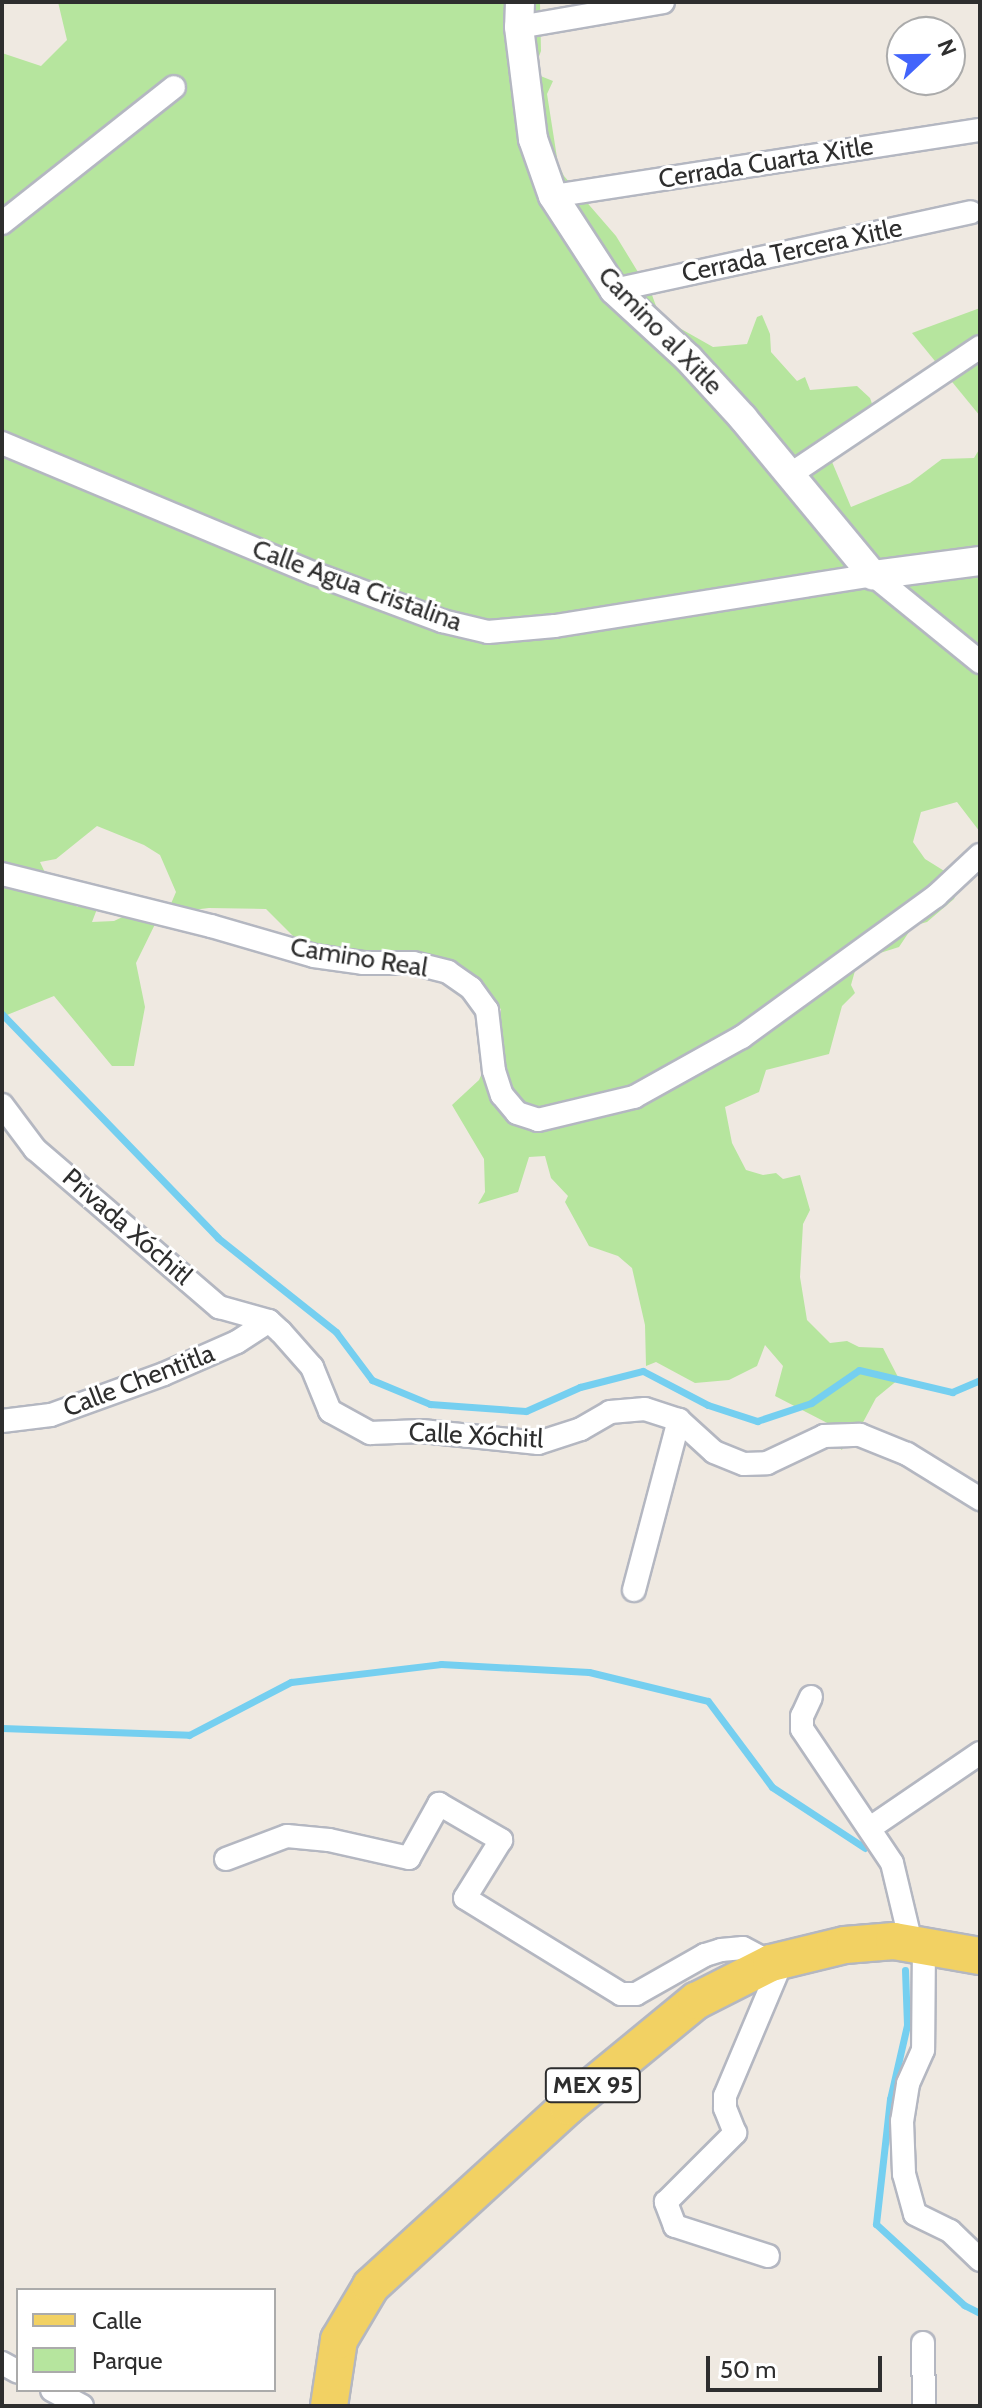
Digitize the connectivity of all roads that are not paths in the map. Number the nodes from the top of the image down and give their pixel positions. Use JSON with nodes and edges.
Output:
{"nodes":[{"id":1,"x":663,"y":2,"type":"edge"},
{"id":2,"x":520,"y":15,"type":"edge"},
{"id":3,"x":174,"y":87,"type":"dead end"},
{"id":4,"x":980,"y":130,"type":"edge"},
{"id":5,"x":553,"y":196,"type":"junction"},
{"id":6,"x":971,"y":212,"type":"dead end"},
{"id":7,"x":2,"y":223,"type":"edge"},
{"id":8,"x":614,"y":290,"type":"junction"},
{"id":9,"x":980,"y":347,"type":"edge"},
{"id":10,"x":2,"y":443,"type":"edge"},
{"id":11,"x":788,"y":476,"type":"junction"},
{"id":12,"x":980,"y":561,"type":"edge"},
{"id":13,"x":873,"y":575,"type":"junction"},
{"id":14,"x":980,"y":662,"type":"edge"},
{"id":15,"x":980,"y":855,"type":"edge"},
{"id":16,"x":2,"y":874,"type":"edge"},
{"id":17,"x":2,"y":1105,"type":"edge"},
{"id":18,"x":269,"y":1321,"type":"junction"},
{"id":19,"x":679,"y":1420,"type":"junction"},
{"id":20,"x":2,"y":1421,"type":"edge"},
{"id":21,"x":980,"y":1499,"type":"edge"},
{"id":22,"x":634,"y":1590,"type":"dead end"},
{"id":23,"x":811,"y":1697,"type":"dead end"},
{"id":24,"x":980,"y":1753,"type":"edge"},
{"id":25,"x":870,"y":1828,"type":"junction"},
{"id":26,"x":226,"y":1859,"type":"dead end"},
{"id":27,"x":918,"y":1944,"type":"junction"},
{"id":28,"x":980,"y":1956,"type":"edge"},
{"id":29,"x":777,"y":1961,"type":"junction"},
{"id":30,"x":768,"y":2256,"type":"dead end"},
{"id":31,"x":980,"y":2260,"type":"edge"},
{"id":32,"x":923,"y":2343,"type":"dead end"},
{"id":33,"x":56,"y":2392,"type":"edge"},
{"id":34,"x":82,"y":2406,"type":"edge"},
{"id":35,"x":329,"y":2406,"type":"edge"},
{"id":36,"x":924,"y":2406,"type":"edge"}],
"edges":[{"from":1,"to":2,"type":"street"},
{"from":2,"to":5,"type":"street","name":"Camino al Xitle"},
{"from":3,"to":7,"type":"street"},
{"from":4,"to":5,"type":"street","name":"Cerrada Cuarta Xitle"},
{"from":5,"to":8,"type":"street","name":"Camino al Xitle"},
{"from":6,"to":8,"type":"street","name":"Cerrada Tercera Xitle"},
{"from":8,"to":11,"type":"street","name":"Camino al Xitle"},
{"from":9,"to":11,"type":"street"},
{"from":10,"to":13,"type":"street","name":"Calle Agua Cristalina"},
{"from":11,"to":13,"type":"street","name":"Camino al Xitle"},
{"from":12,"to":13,"type":"street"},
{"from":13,"to":14,"type":"street"},
{"from":15,"to":16,"type":"street","name":"Camino Real"},
{"from":17,"to":18,"type":"street","name":"Privada Xóchitl"},
{"from":18,"to":19,"type":"street","name":"Calle Xóchitl"},
{"from":18,"to":20,"type":"street","name":"Calle Chentitla"},
{"from":19,"to":21,"type":"street","name":"Calle Xóchitl"},
{"from":19,"to":22,"type":"street"},
{"from":23,"to":25,"type":"street"},
{"from":24,"to":25,"type":"street"},
{"from":25,"to":27,"type":"street"},
{"from":26,"to":29,"type":"street"},
{"from":27,"to":28,"type":"main road","number":"MEX 95"},
{"from":27,"to":29,"type":"main road","number":"MEX 95"},
{"from":27,"to":31,"type":"street"},
{"from":29,"to":30,"type":"street"},
{"from":29,"to":35,"type":"main road","number":"MEX 95"},
{"from":32,"to":36,"type":"street"},
{"from":33,"to":34,"type":"street"}]}
